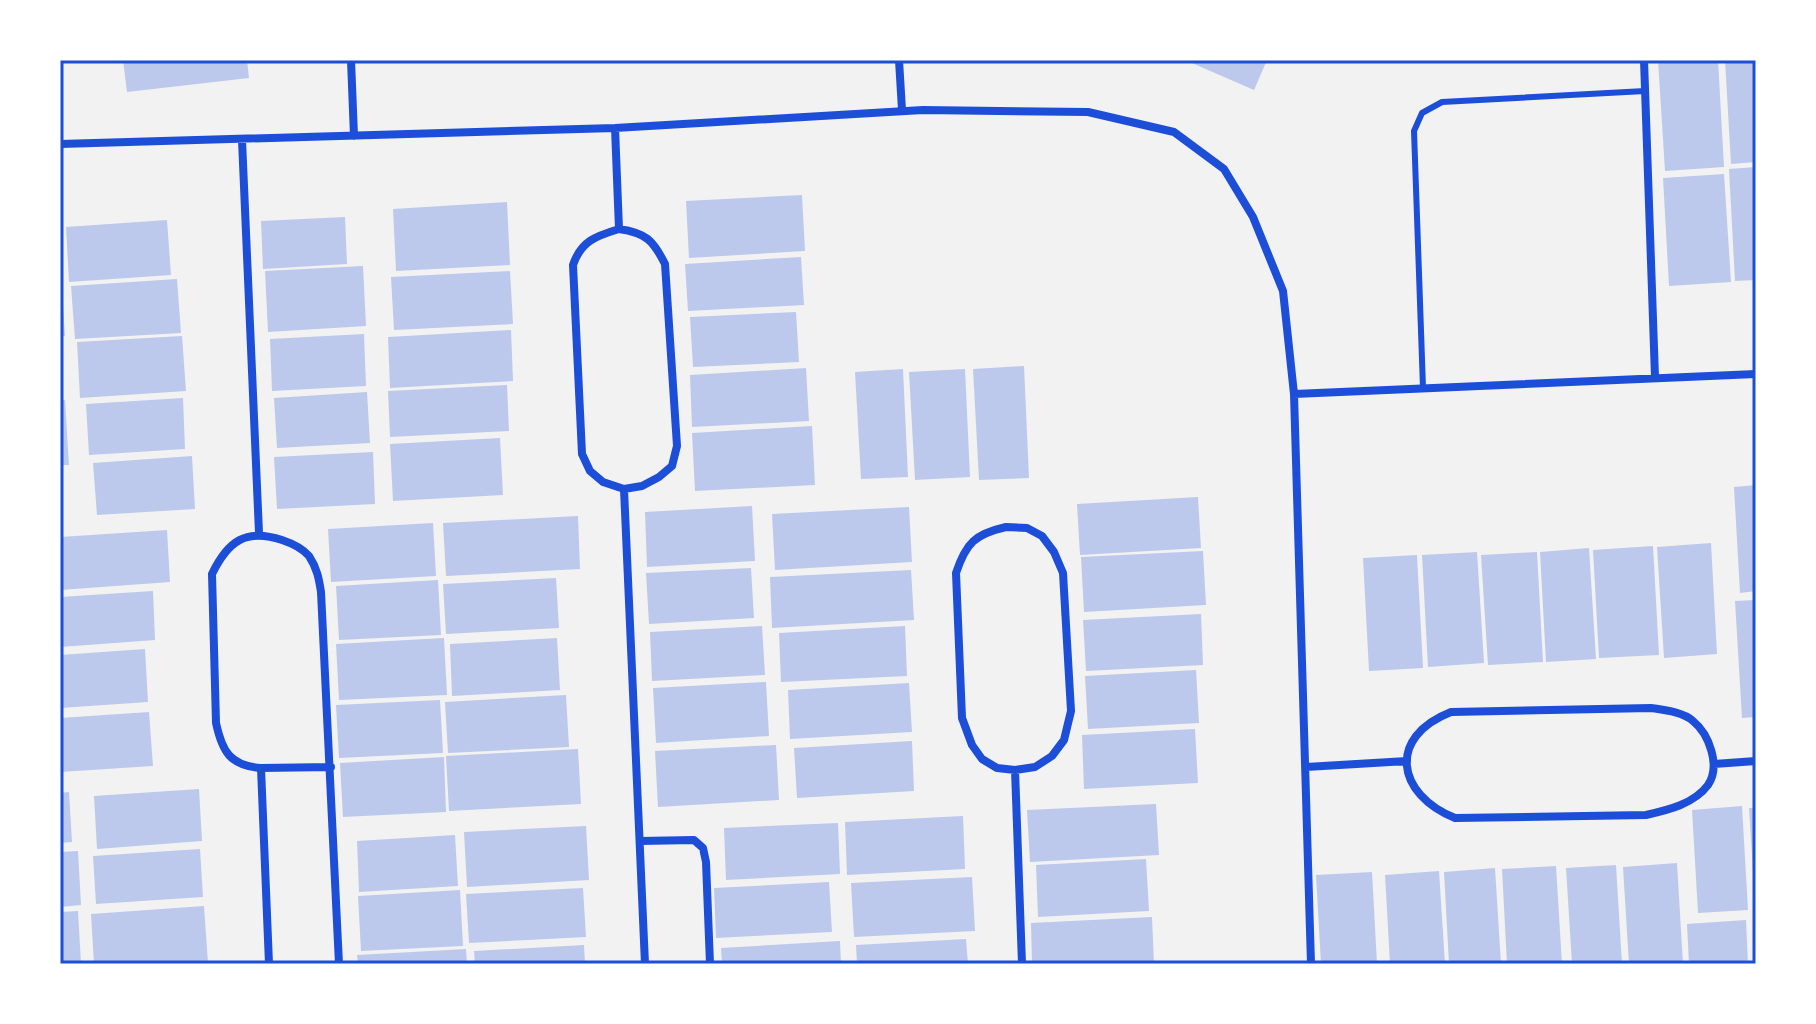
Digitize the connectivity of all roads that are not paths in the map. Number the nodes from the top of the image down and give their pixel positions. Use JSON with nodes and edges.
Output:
{"nodes":[{"id":1,"x":351,"y":60,"type":"edge"},
{"id":2,"x":899,"y":60,"type":"edge"},
{"id":3,"x":1644,"y":60,"type":"edge"},
{"id":4,"x":1645,"y":91,"type":"junction"},
{"id":5,"x":902,"y":110,"type":"junction"},
{"id":6,"x":615,"y":128,"type":"junction"},
{"id":7,"x":354,"y":136,"type":"junction"},
{"id":8,"x":242,"y":140,"type":"junction"},
{"id":9,"x":60,"y":144,"type":"edge"},
{"id":10,"x":619,"y":229,"type":"junction"},
{"id":11,"x":1756,"y":374,"type":"edge"},
{"id":12,"x":1655,"y":377,"type":"junction"},
{"id":13,"x":1423,"y":388,"type":"junction"},
{"id":14,"x":1294,"y":394,"type":"junction"},
{"id":15,"x":624,"y":489,"type":"junction"},
{"id":16,"x":259,"y":533,"type":"junction"},
{"id":17,"x":1407,"y":761,"type":"junction"},
{"id":18,"x":1756,"y":761,"type":"edge"},
{"id":19,"x":1714,"y":764,"type":"junction"},
{"id":20,"x":331,"y":767,"type":"junction"},
{"id":21,"x":1306,"y":767,"type":"junction"},
{"id":22,"x":261,"y":768,"type":"junction"},
{"id":23,"x":1015,"y":770,"type":"junction"},
{"id":24,"x":640,"y":841,"type":"junction"},
{"id":25,"x":269,"y":964,"type":"edge"},
{"id":26,"x":339,"y":964,"type":"edge"},
{"id":27,"x":645,"y":964,"type":"edge"},
{"id":28,"x":710,"y":964,"type":"edge"},
{"id":29,"x":1022,"y":964,"type":"edge"},
{"id":30,"x":1311,"y":964,"type":"edge"}],
"edges":[{"from":1,"to":7,"type":"street"},
{"from":2,"to":5,"type":"street"},
{"from":3,"to":4,"type":"street"},
{"from":4,"to":12,"type":"street"},
{"from":4,"to":13,"type":"lane"},
{"from":5,"to":6,"type":"street"},
{"from":5,"to":14,"type":"street"},
{"from":6,"to":7,"type":"street"},
{"from":6,"to":10,"type":"street"},
{"from":7,"to":8,"type":"street"},
{"from":8,"to":9,"type":"street"},
{"from":8,"to":16,"type":"street"},
{"from":10,"to":15,"type":"street"},
{"from":10,"to":15,"type":"street"},
{"from":11,"to":12,"type":"street"},
{"from":12,"to":13,"type":"street"},
{"from":13,"to":14,"type":"street"},
{"from":14,"to":21,"type":"street"},
{"from":15,"to":24,"type":"street"},
{"from":16,"to":20,"type":"street"},
{"from":16,"to":22,"type":"street"},
{"from":17,"to":19,"type":"street"},
{"from":17,"to":19,"type":"street"},
{"from":17,"to":21,"type":"street"},
{"from":18,"to":19,"type":"street"},
{"from":20,"to":22,"type":"street"},
{"from":20,"to":26,"type":"street"},
{"from":21,"to":30,"type":"street"},
{"from":22,"to":25,"type":"street"},
{"from":23,"to":23,"type":"street"},
{"from":23,"to":29,"type":"street"},
{"from":24,"to":27,"type":"street"},
{"from":24,"to":28,"type":"street"}]}
